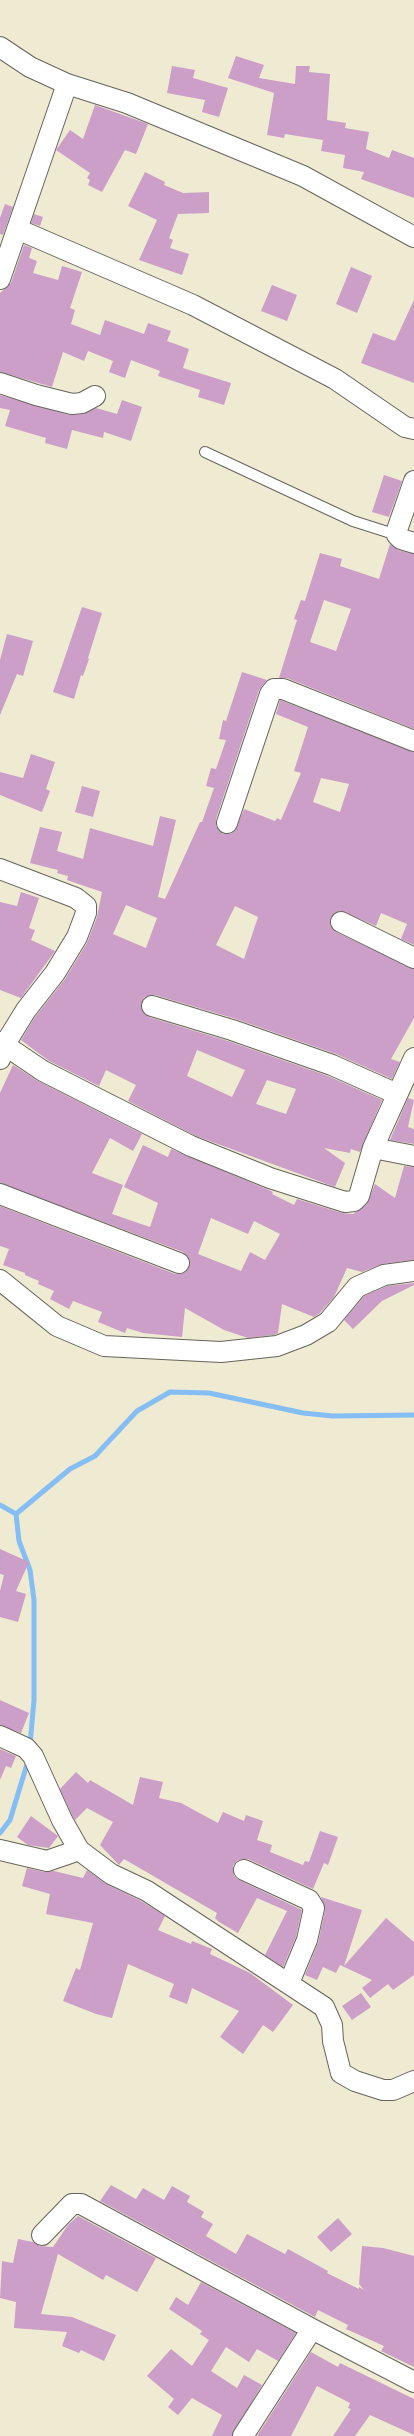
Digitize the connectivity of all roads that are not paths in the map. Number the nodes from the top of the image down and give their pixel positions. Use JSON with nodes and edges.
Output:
{"nodes":[{"id":1,"x":0,"y":47,"type":"edge"},
{"id":2,"x":67,"y":84,"type":"junction"},
{"id":3,"x":17,"y":229,"type":"junction"},
{"id":4,"x":414,"y":237,"type":"edge"},
{"id":5,"x":0,"y":279,"type":"edge"},
{"id":6,"x":0,"y":383,"type":"edge"},
{"id":7,"x":95,"y":396,"type":"dead end"},
{"id":8,"x":414,"y":429,"type":"edge"},
{"id":9,"x":206,"y":452,"type":"dead end"},
{"id":10,"x":414,"y":481,"type":"edge"},
{"id":11,"x":405,"y":539,"type":"edge"},
{"id":12,"x":414,"y":741,"type":"edge"},
{"id":13,"x":227,"y":823,"type":"dead end"},
{"id":14,"x":0,"y":869,"type":"edge"},
{"id":15,"x":341,"y":922,"type":"dead end"},
{"id":16,"x":414,"y":958,"type":"edge"},
{"id":17,"x":152,"y":1006,"type":"dead end"},
{"id":18,"x":2,"y":1049,"type":"edge"},
{"id":19,"x":414,"y":1058,"type":"edge"},
{"id":20,"x":397,"y":1094,"type":"junction"},
{"id":21,"x":373,"y":1148,"type":"junction"},
{"id":22,"x":414,"y":1156,"type":"edge"},
{"id":23,"x":0,"y":1194,"type":"edge"},
{"id":24,"x":179,"y":1263,"type":"dead end"},
{"id":25,"x":414,"y":1271,"type":"edge"},
{"id":26,"x":0,"y":1280,"type":"edge"},
{"id":27,"x":0,"y":1736,"type":"edge"},
{"id":28,"x":0,"y":1850,"type":"edge"},
{"id":29,"x":80,"y":1850,"type":"junction"},
{"id":30,"x":244,"y":1870,"type":"dead end"},
{"id":31,"x":288,"y":1983,"type":"junction"},
{"id":32,"x":414,"y":2081,"type":"edge"},
{"id":33,"x":42,"y":2235,"type":"dead end"},
{"id":34,"x":312,"y":2330,"type":"junction"},
{"id":35,"x":414,"y":2382,"type":"edge"},
{"id":36,"x":243,"y":2436,"type":"edge"}],
"edges":[{"from":1,"to":2,"type":"street"},
{"from":2,"to":3,"type":"street"},
{"from":2,"to":4,"type":"street"},
{"from":3,"to":5,"type":"street"},
{"from":3,"to":8,"type":"street"},
{"from":6,"to":7,"type":"street"},
{"from":9,"to":11,"type":"lane"},
{"from":10,"to":11,"type":"street"},
{"from":12,"to":13,"type":"street"},
{"from":14,"to":18,"type":"street"},
{"from":15,"to":16,"type":"street"},
{"from":17,"to":20,"type":"street"},
{"from":18,"to":21,"type":"street"},
{"from":19,"to":20,"type":"street"},
{"from":20,"to":21,"type":"street"},
{"from":21,"to":22,"type":"street"},
{"from":23,"to":24,"type":"street"},
{"from":25,"to":26,"type":"street"},
{"from":27,"to":29,"type":"street"},
{"from":28,"to":29,"type":"street"},
{"from":29,"to":31,"type":"street"},
{"from":30,"to":31,"type":"street"},
{"from":31,"to":32,"type":"street"},
{"from":33,"to":34,"type":"street"},
{"from":34,"to":35,"type":"street"},
{"from":34,"to":36,"type":"street"}]}
